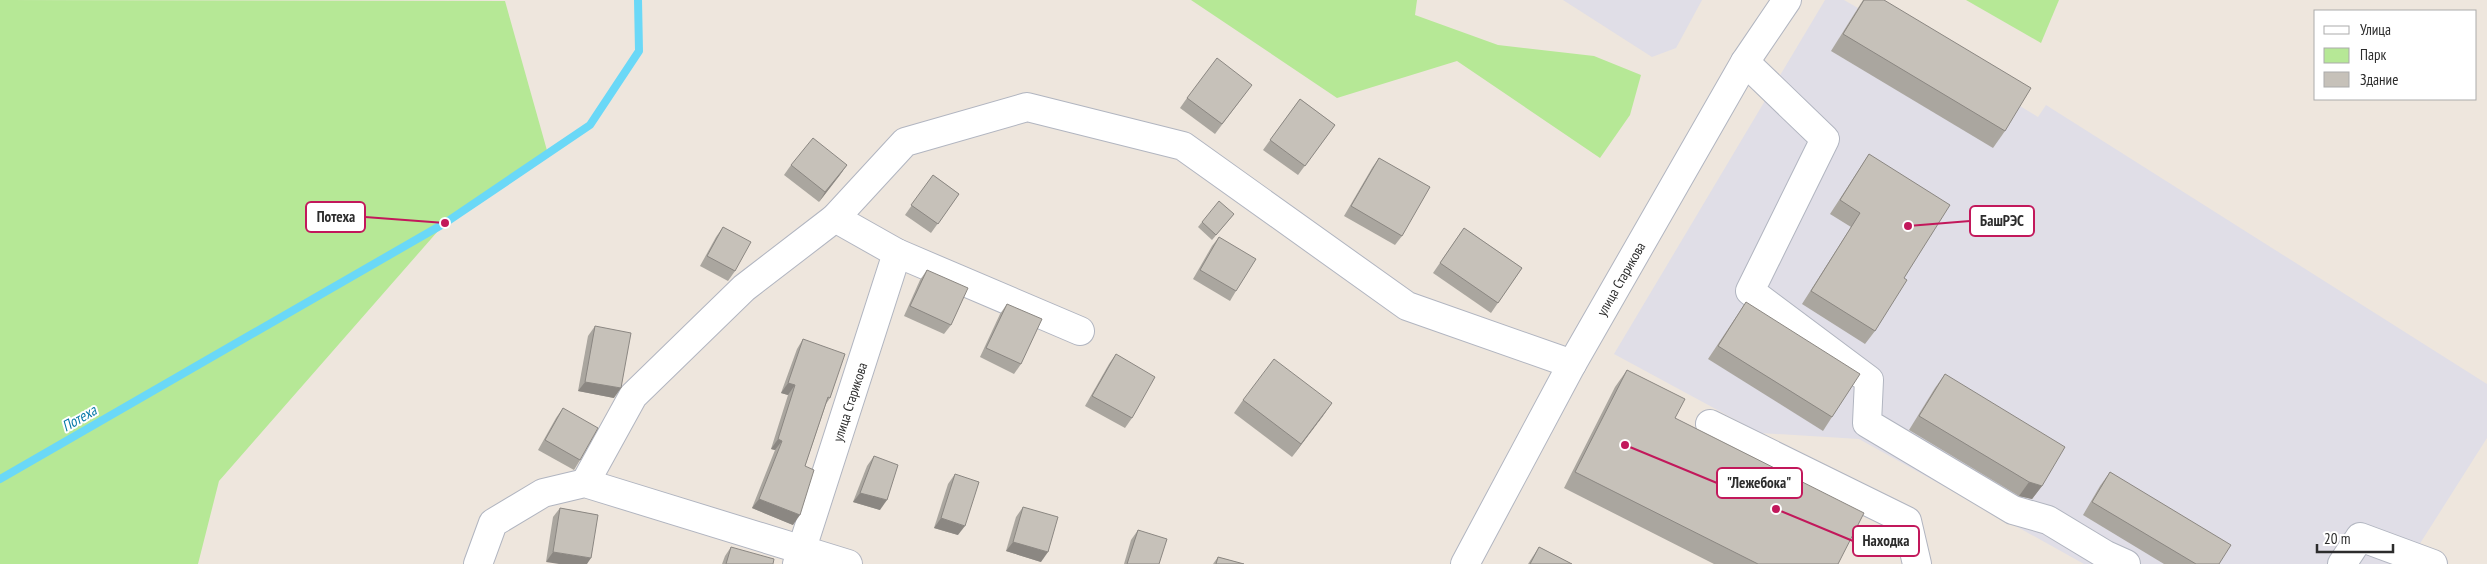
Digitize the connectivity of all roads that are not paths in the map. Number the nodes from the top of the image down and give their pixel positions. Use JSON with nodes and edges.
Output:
{"nodes":[{"id":1,"x":1787,"y":0,"type":"edge"},
{"id":2,"x":1744,"y":62,"type":"junction"},
{"id":3,"x":835,"y":218,"type":"junction"},
{"id":4,"x":898,"y":253,"type":"junction"},
{"id":5,"x":1080,"y":331,"type":"dead end"},
{"id":6,"x":1572,"y":364,"type":"junction"},
{"id":7,"x":1710,"y":424,"type":"dead end"},
{"id":8,"x":585,"y":483,"type":"junction"},
{"id":9,"x":800,"y":558,"type":"edge"},
{"id":10,"x":478,"y":564,"type":"edge"},
{"id":11,"x":848,"y":564,"type":"edge"},
{"id":12,"x":1465,"y":564,"type":"edge"},
{"id":13,"x":1917,"y":564,"type":"edge"},
{"id":14,"x":2126,"y":564,"type":"edge"},
{"id":15,"x":2342,"y":564,"type":"edge"},
{"id":16,"x":2433,"y":564,"type":"edge"}],
"edges":[{"from":1,"to":2,"type":"street","name":"улица Старикова"},
{"from":2,"to":6,"type":"street","name":"улица Старикова"},
{"from":2,"to":14,"type":"street"},
{"from":3,"to":4,"type":"street"},
{"from":3,"to":6,"type":"street"},
{"from":3,"to":8,"type":"street"},
{"from":4,"to":5,"type":"street"},
{"from":4,"to":9,"type":"street","name":"улица Старикова"},
{"from":6,"to":12,"type":"street","name":"улица Старикова"},
{"from":7,"to":13,"type":"street"},
{"from":8,"to":9,"type":"street"},
{"from":8,"to":10,"type":"street"},
{"from":9,"to":11,"type":"street"},
{"from":15,"to":16,"type":"street"}]}
